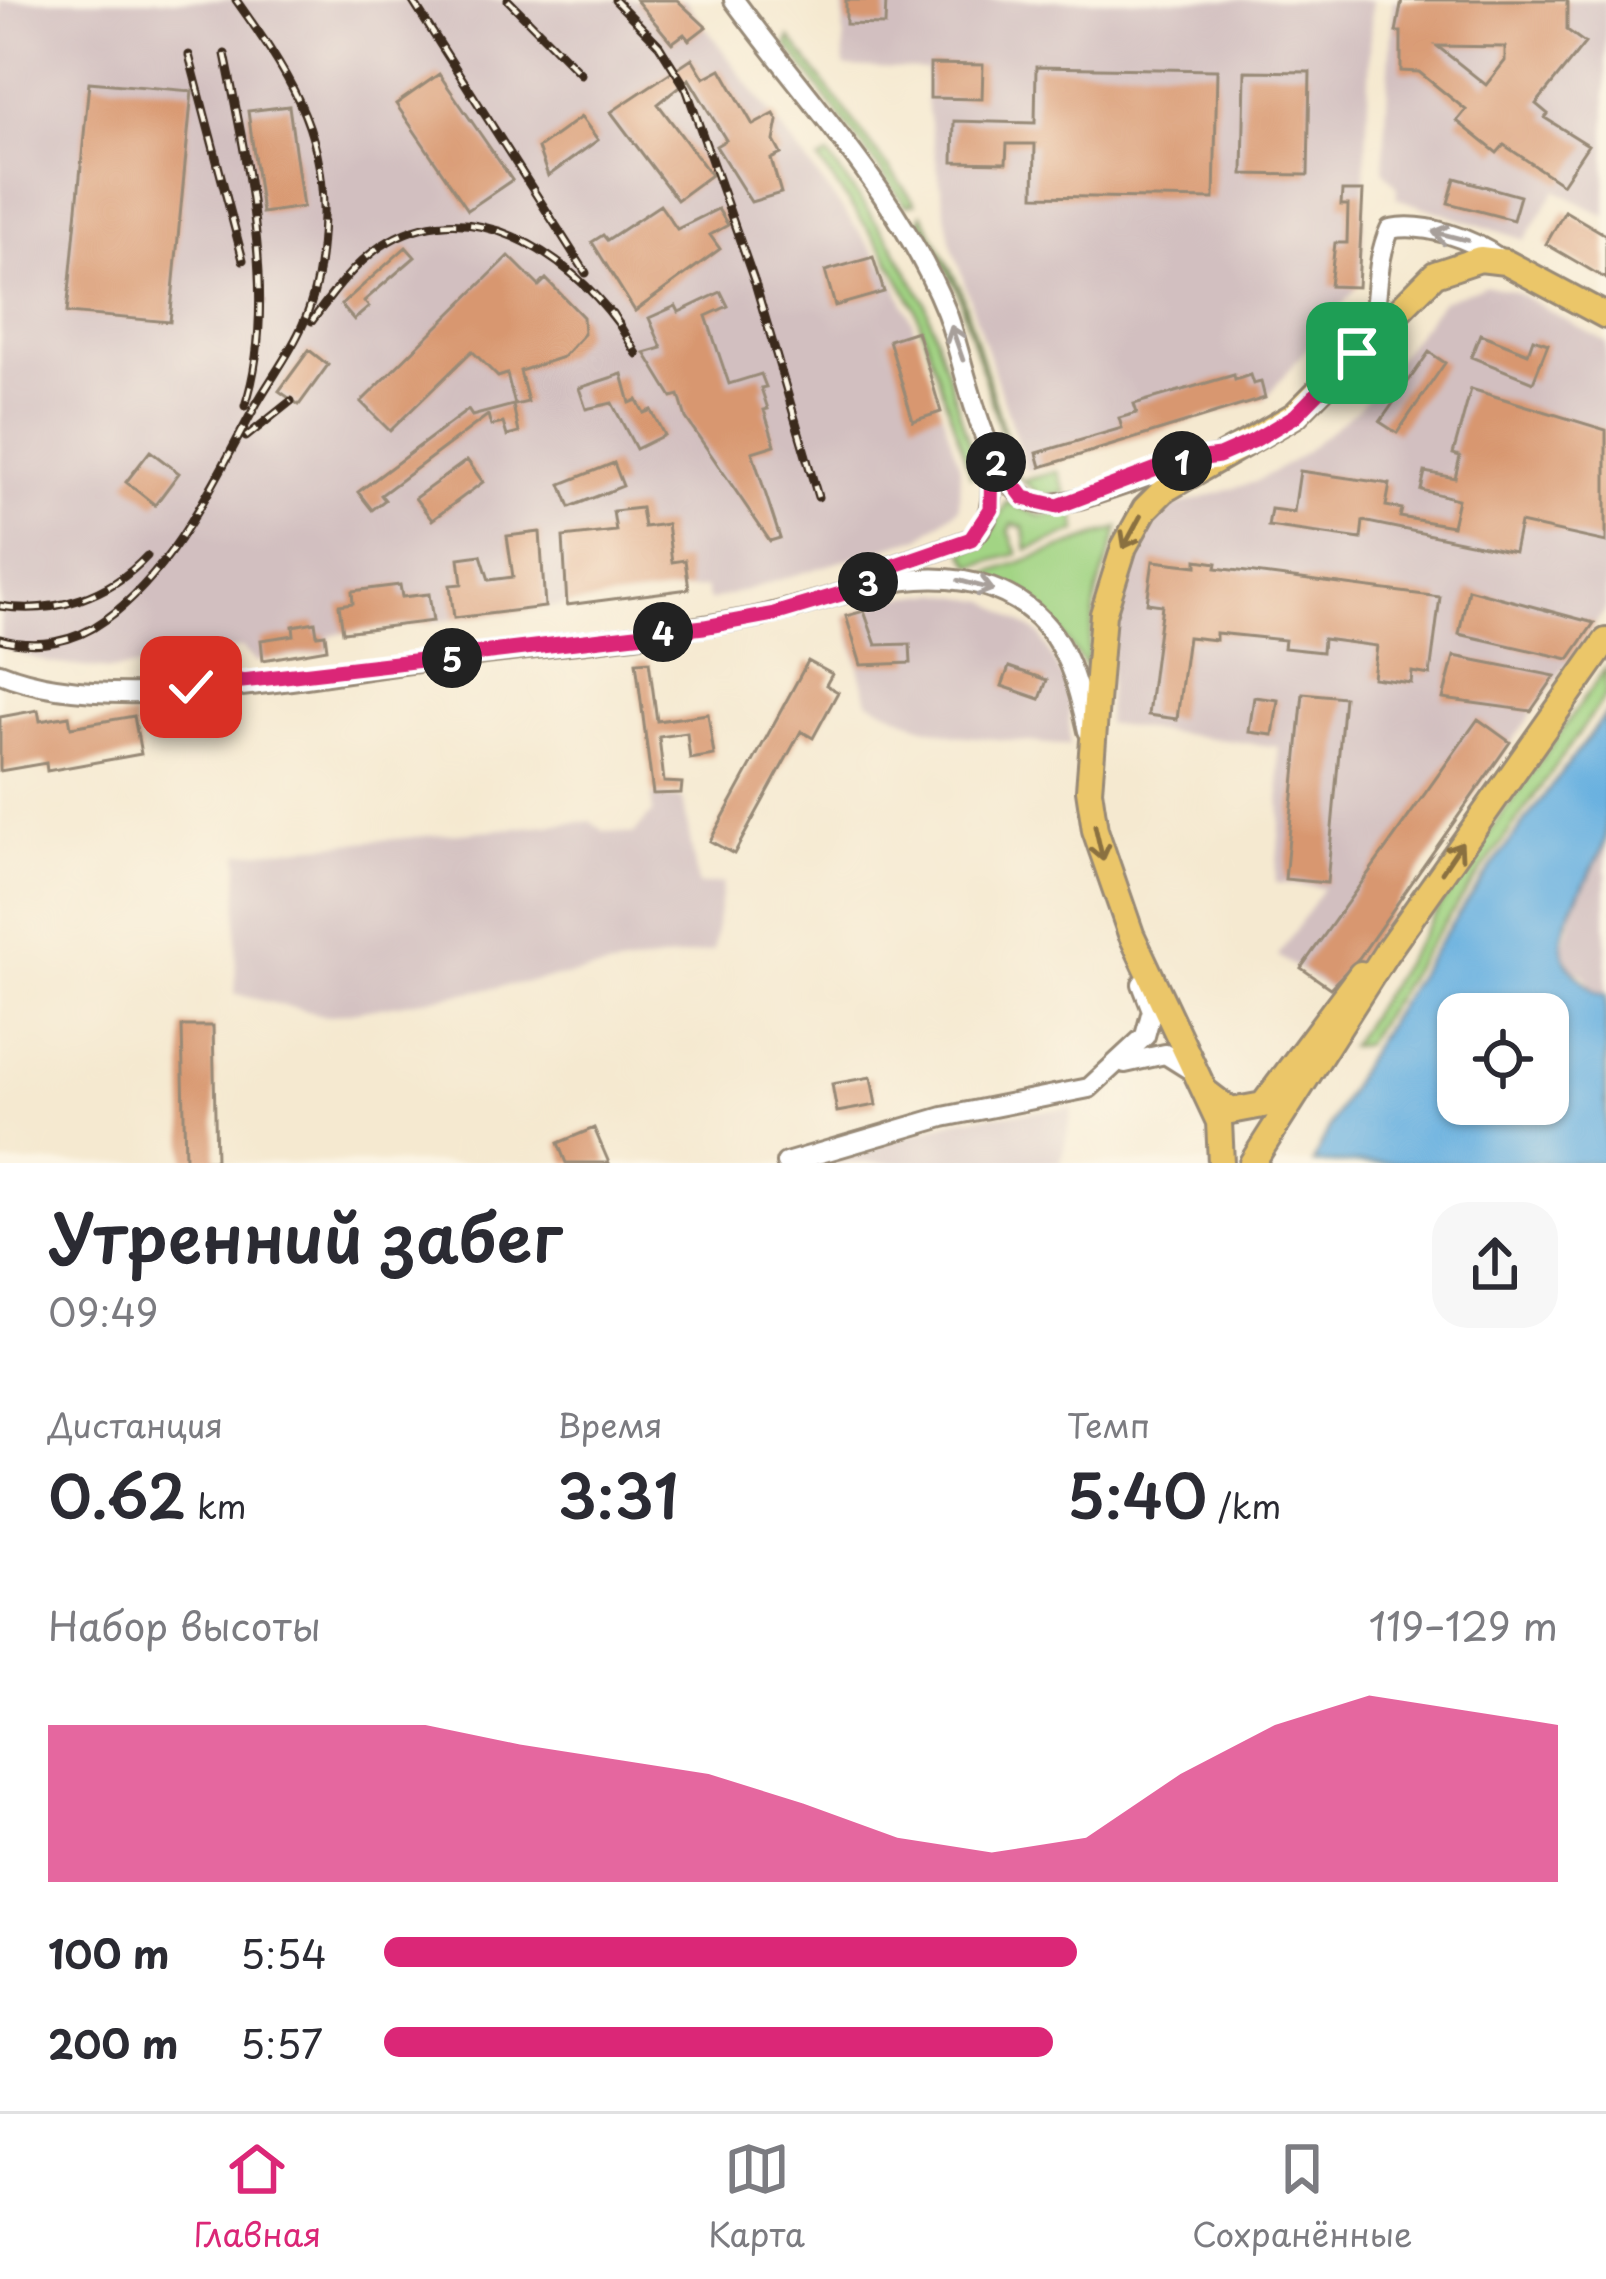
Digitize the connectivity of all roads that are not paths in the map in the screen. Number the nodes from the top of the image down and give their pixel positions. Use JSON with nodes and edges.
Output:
{"nodes":[{"id":1,"x":734,"y":0,"type":"edge"},
{"id":2,"x":1505,"y":262,"type":"junction"},
{"id":3,"x":1606,"y":316,"type":"edge"},
{"id":4,"x":1370,"y":337,"type":"junction"},
{"id":5,"x":992,"y":455,"type":"junction"},
{"id":6,"x":1219,"y":456,"type":"junction"},
{"id":7,"x":861,"y":588,"type":"junction"},
{"id":8,"x":1606,"y":641,"type":"edge"},
{"id":9,"x":0,"y":673,"type":"edge"},
{"id":10,"x":1091,"y":747,"type":"junction"},
{"id":11,"x":1131,"y":934,"type":"junction"},
{"id":12,"x":1386,"y":953,"type":"junction"},
{"id":13,"x":1120,"y":1065,"type":"junction"},
{"id":14,"x":1201,"y":1084,"type":"junction"},
{"id":15,"x":786,"y":1163,"type":"edge"},
{"id":16,"x":1221,"y":1163,"type":"edge"},
{"id":17,"x":1252,"y":1163,"type":"edge"}],
"edges":[{"from":5,"to":1,"type":"street","one_way":true},
{"from":2,"to":3,"type":"main road"},
{"from":2,"to":4,"type":"main road"},
{"from":2,"to":4,"type":"street","one_way":true},
{"from":4,"to":6,"type":"main road"},
{"from":5,"to":6,"type":"street"},
{"from":5,"to":7,"type":"street"},
{"from":6,"to":10,"type":"main road","one_way":true},
{"from":7,"to":9,"type":"street"},
{"from":7,"to":10,"type":"street","one_way":true},
{"from":12,"to":8,"type":"main road","one_way":true},
{"from":10,"to":11,"type":"main road","one_way":true},
{"from":11,"to":13,"type":"street"},
{"from":11,"to":14,"type":"main road"},
{"from":12,"to":14,"type":"main road"},
{"from":12,"to":17,"type":"main road"},
{"from":13,"to":14,"type":"street"},
{"from":13,"to":15,"type":"street"},
{"from":14,"to":16,"type":"main road"}]}
